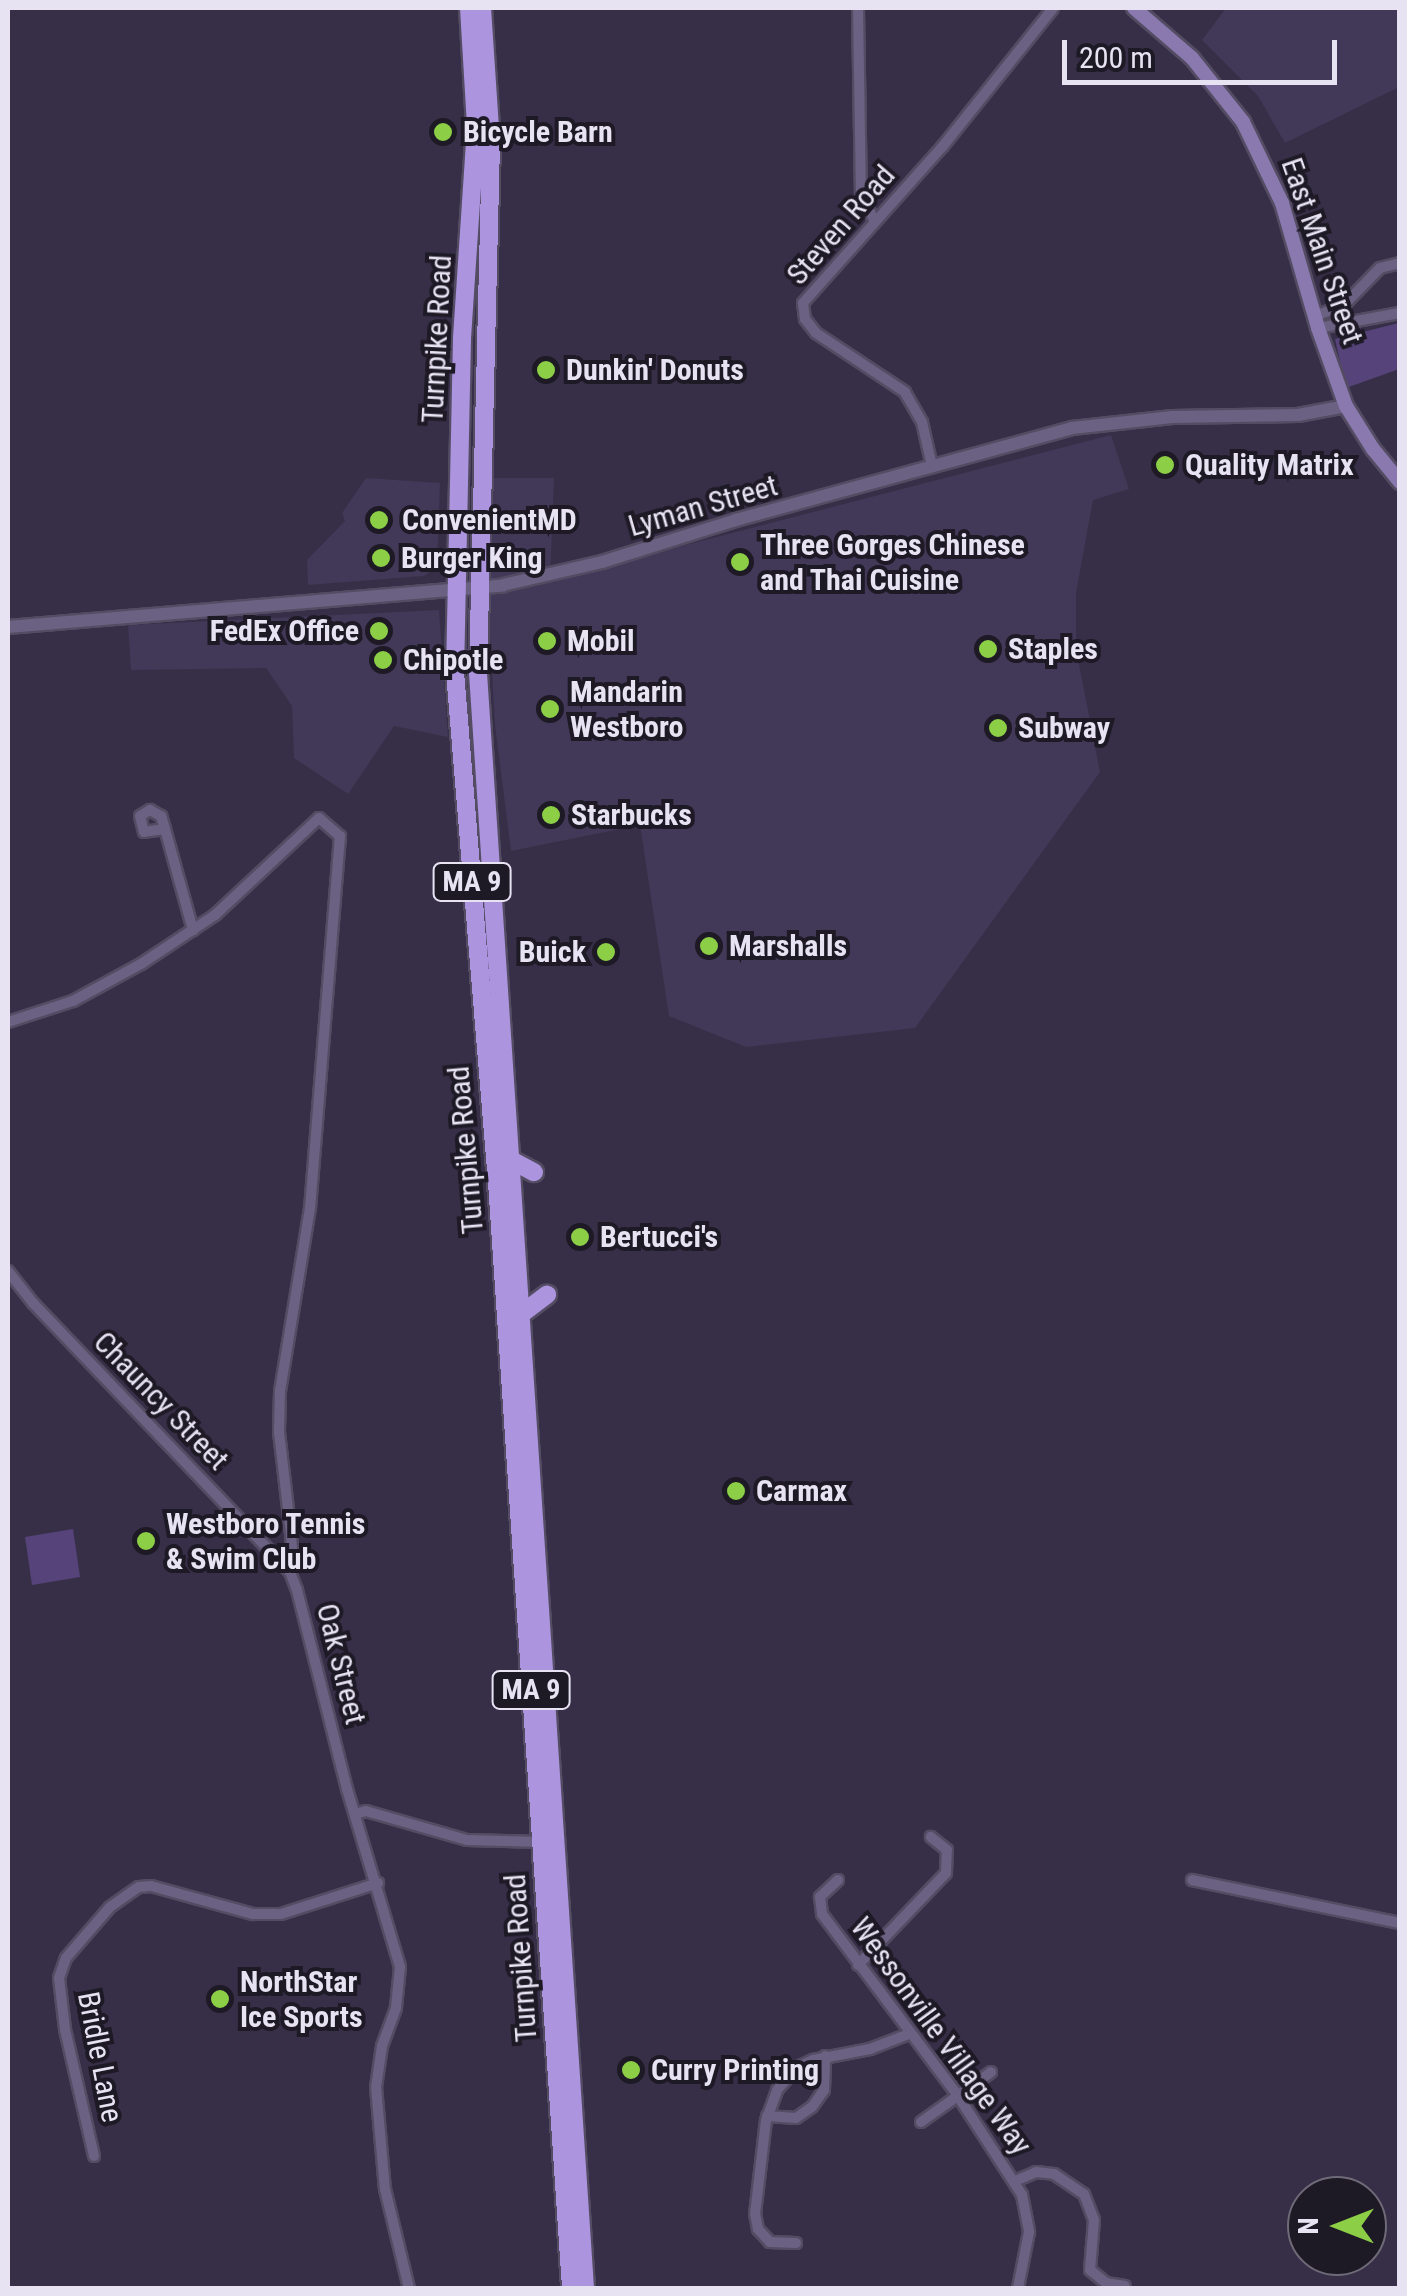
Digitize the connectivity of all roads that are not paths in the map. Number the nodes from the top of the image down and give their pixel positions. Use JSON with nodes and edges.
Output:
{"nodes":[{"id":1,"x":469,"y":8,"type":"edge"},
{"id":2,"x":482,"y":8,"type":"edge"},
{"id":3,"x":858,"y":8,"type":"edge"},
{"id":4,"x":1054,"y":8,"type":"edge"},
{"id":5,"x":1134,"y":8,"type":"edge"},
{"id":6,"x":874,"y":222,"type":"junction"},
{"id":7,"x":1400,"y":263,"type":"edge"},
{"id":8,"x":1343,"y":306,"type":"junction"},
{"id":9,"x":1400,"y":313,"type":"edge"},
{"id":10,"x":1375,"y":317,"type":"junction"},
{"id":11,"x":1316,"y":322,"type":"junction"},
{"id":12,"x":1346,"y":406,"type":"junction"},
{"id":13,"x":932,"y":466,"type":"junction"},
{"id":14,"x":1400,"y":482,"type":"edge"},
{"id":15,"x":478,"y":589,"type":"junction"},
{"id":16,"x":455,"y":592,"type":"junction"},
{"id":17,"x":8,"y":627,"type":"edge"},
{"id":18,"x":165,"y":830,"type":"dead end"},
{"id":19,"x":193,"y":930,"type":"junction"},
{"id":20,"x":8,"y":1022,"type":"edge"},
{"id":21,"x":510,"y":1160,"type":"junction"},
{"id":22,"x":534,"y":1172,"type":"dead end"},
{"id":23,"x":8,"y":1270,"type":"edge"},
{"id":24,"x":547,"y":1295,"type":"dead end"},
{"id":25,"x":520,"y":1315,"type":"junction"},
{"id":26,"x":282,"y":1564,"type":"junction"},
{"id":27,"x":355,"y":1814,"type":"junction"},
{"id":28,"x":931,"y":1837,"type":"dead end"},
{"id":29,"x":542,"y":1842,"type":"junction"},
{"id":30,"x":838,"y":1880,"type":"dead end"},
{"id":31,"x":1192,"y":1880,"type":"dead end"},
{"id":32,"x":378,"y":1883,"type":"junction"},
{"id":33,"x":1400,"y":1923,"type":"edge"},
{"id":34,"x":858,"y":1965,"type":"junction"},
{"id":35,"x":909,"y":2034,"type":"junction"},
{"id":36,"x":825,"y":2056,"type":"junction"},
{"id":37,"x":991,"y":2072,"type":"dead end"},
{"id":38,"x":958,"y":2096,"type":"junction"},
{"id":39,"x":768,"y":2116,"type":"junction"},
{"id":40,"x":921,"y":2122,"type":"dead end"},
{"id":41,"x":94,"y":2156,"type":"dead end"},
{"id":42,"x":1015,"y":2181,"type":"junction"},
{"id":43,"x":796,"y":2242,"type":"dead end"},
{"id":44,"x":1125,"y":2286,"type":"dead end"},
{"id":45,"x":409,"y":2288,"type":"edge"},
{"id":46,"x":571,"y":2288,"type":"edge"},
{"id":47,"x":585,"y":2288,"type":"edge"},
{"id":48,"x":1018,"y":2288,"type":"edge"}],
"edges":[{"from":1,"to":16,"type":"highway","name":"Turnpike Road","number":"MA 9"},
{"from":2,"to":15,"type":"highway","name":"Turnpike Road","number":"MA 9"},
{"from":3,"to":6,"type":"street"},
{"from":4,"to":6,"type":"street","name":"Steven Road"},
{"from":5,"to":11,"type":"main road","name":"East Main Street"},
{"from":6,"to":13,"type":"street","name":"Steven Road"},
{"from":7,"to":8,"type":"street"},
{"from":8,"to":10,"type":"street"},
{"from":8,"to":11,"type":"street"},
{"from":9,"to":10,"type":"street"},
{"from":10,"to":11,"type":"street"},
{"from":11,"to":12,"type":"main road","name":"East Main Street"},
{"from":12,"to":13,"type":"street","name":"Lyman Street"},
{"from":12,"to":14,"type":"main road","name":"East Main Street"},
{"from":13,"to":15,"type":"street","name":"Lyman Street"},
{"from":15,"to":16,"type":"street","name":"Lyman Street"},
{"from":15,"to":21,"type":"highway","name":"Turnpike Road","number":"MA 9"},
{"from":16,"to":17,"type":"street","name":"Lyman Street"},
{"from":16,"to":29,"type":"highway","name":"Turnpike Road","number":"MA 9"},
{"from":18,"to":19,"type":"street"},
{"from":19,"to":20,"type":"street"},
{"from":19,"to":26,"type":"street"},
{"from":21,"to":22,"type":"highway"},
{"from":21,"to":25,"type":"highway","name":"Turnpike Road","number":"MA 9"},
{"from":23,"to":26,"type":"street","name":"Chauncy Street"},
{"from":24,"to":25,"type":"highway"},
{"from":25,"to":47,"type":"highway","name":"Turnpike Road","number":"MA 9"},
{"from":26,"to":27,"type":"street","name":"Oak Street"},
{"from":27,"to":29,"type":"street"},
{"from":27,"to":32,"type":"street","name":"Oak Street"},
{"from":28,"to":34,"type":"street"},
{"from":29,"to":46,"type":"highway","name":"Turnpike Road","number":"MA 9"},
{"from":30,"to":34,"type":"street","name":"Wessonville Village Way"},
{"from":31,"to":33,"type":"street"},
{"from":32,"to":41,"type":"street","name":"Bridle Lane"},
{"from":32,"to":45,"type":"street","name":"Oak Street"},
{"from":34,"to":35,"type":"street","name":"Wessonville Village Way"},
{"from":35,"to":36,"type":"street"},
{"from":35,"to":38,"type":"street","name":"Wessonville Village Way"},
{"from":36,"to":39,"type":"street"},
{"from":36,"to":39,"type":"street"},
{"from":37,"to":38,"type":"street"},
{"from":38,"to":40,"type":"street"},
{"from":38,"to":42,"type":"street","name":"Wessonville Village Way"},
{"from":39,"to":43,"type":"street"},
{"from":42,"to":44,"type":"street"},
{"from":42,"to":48,"type":"street","name":"Wessonville Village Way"}]}
